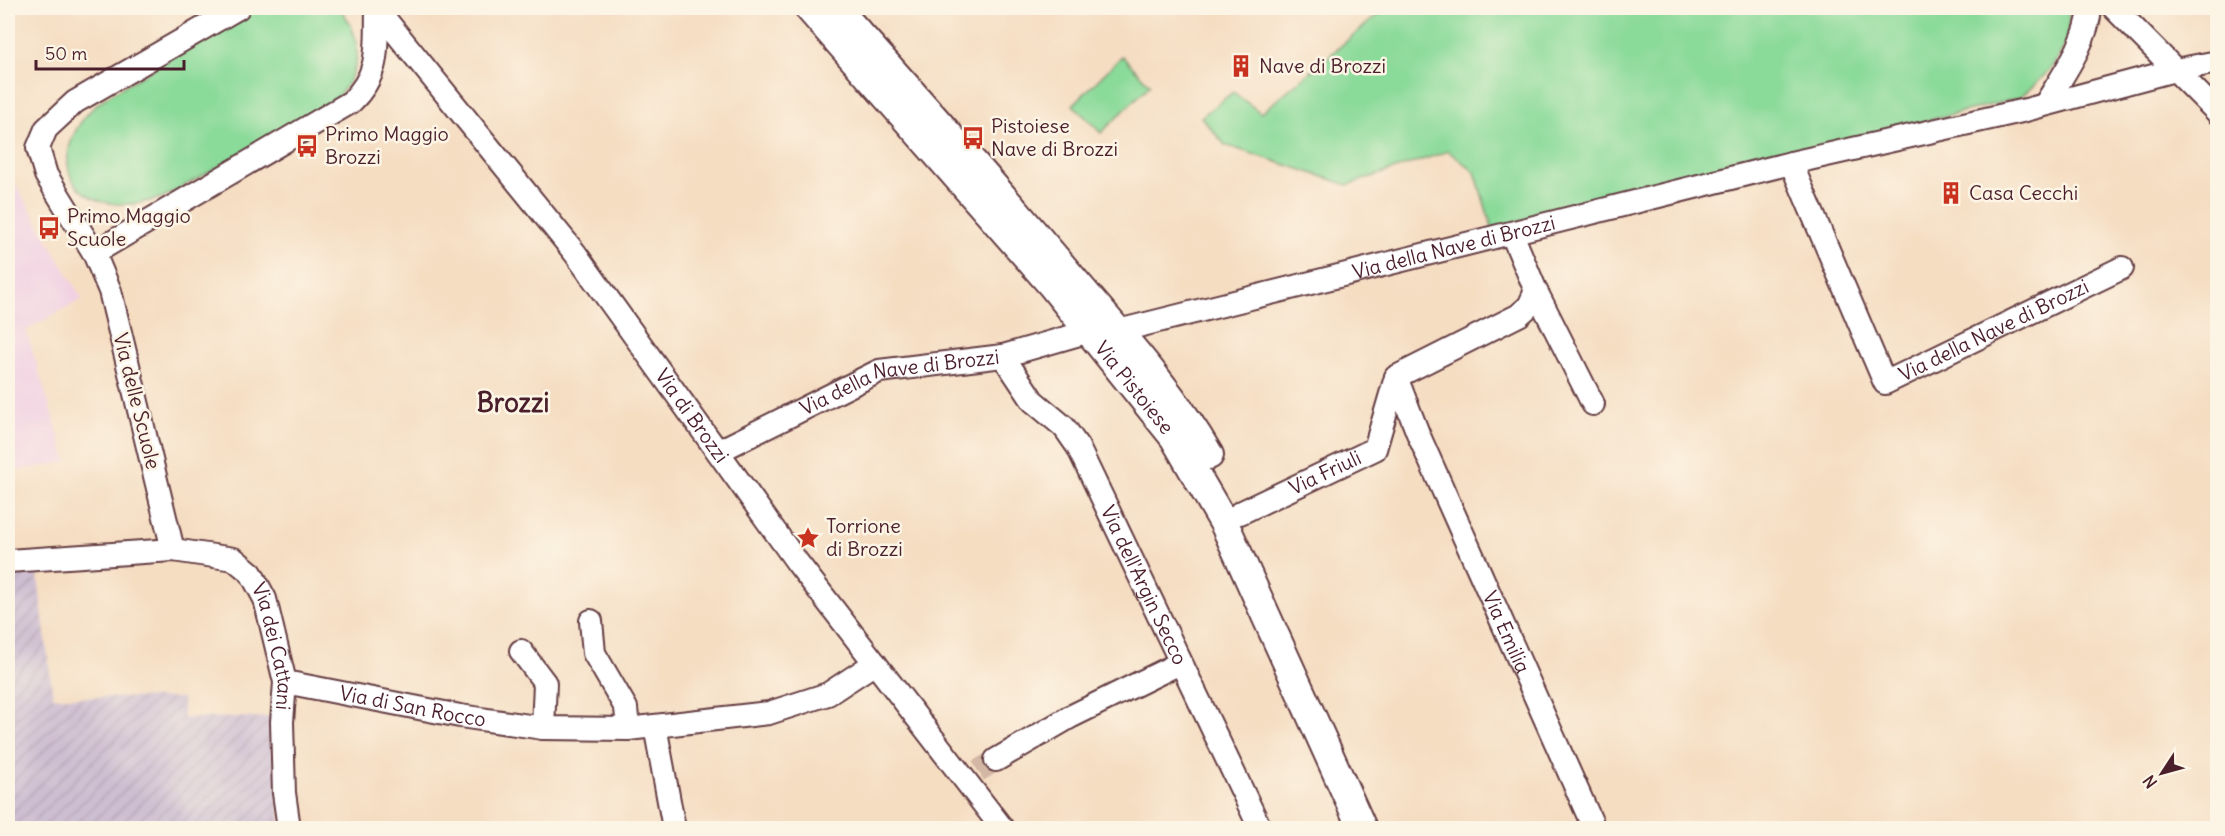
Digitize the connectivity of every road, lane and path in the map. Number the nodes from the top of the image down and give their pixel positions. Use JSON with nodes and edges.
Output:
{"nodes":[{"id":1,"x":238,"y":8,"type":"edge"},
{"id":2,"x":376,"y":8,"type":"edge"},
{"id":3,"x":810,"y":8,"type":"edge"},
{"id":4,"x":836,"y":8,"type":"edge"},
{"id":5,"x":2090,"y":8,"type":"edge"},
{"id":6,"x":2114,"y":8,"type":"edge"},
{"id":7,"x":2217,"y":62,"type":"edge"},
{"id":8,"x":2175,"y":70,"type":"junction"},
{"id":9,"x":2046,"y":103,"type":"junction"},
{"id":10,"x":2217,"y":113,"type":"edge"},
{"id":11,"x":1791,"y":163,"type":"junction"},
{"id":12,"x":1512,"y":234,"type":"junction"},
{"id":13,"x":94,"y":253,"type":"junction"},
{"id":14,"x":2122,"y":268,"type":"dead end"},
{"id":15,"x":1536,"y":291,"type":"junction"},
{"id":16,"x":1090,"y":331,"type":"junction"},
{"id":17,"x":1118,"y":331,"type":"junction"},
{"id":18,"x":1003,"y":356,"type":"junction"},
{"id":19,"x":1396,"y":377,"type":"junction"},
{"id":20,"x":1593,"y":404,"type":"dead end"},
{"id":21,"x":719,"y":451,"type":"junction"},
{"id":22,"x":1240,"y":513,"type":"junction"},
{"id":23,"x":173,"y":550,"type":"junction"},
{"id":24,"x":8,"y":561,"type":"edge"},
{"id":25,"x":591,"y":621,"type":"dead end"},
{"id":26,"x":522,"y":651,"type":"dead end"},
{"id":27,"x":875,"y":663,"type":"junction"},
{"id":28,"x":1180,"y":663,"type":"junction"},
{"id":29,"x":285,"y":682,"type":"junction"},
{"id":30,"x":655,"y":726,"type":"junction"},
{"id":31,"x":543,"y":728,"type":"junction"},
{"id":32,"x":628,"y":729,"type":"junction"},
{"id":33,"x":980,"y":770,"type":"junction"},
{"id":34,"x":289,"y":828,"type":"edge"},
{"id":35,"x":674,"y":828,"type":"edge"},
{"id":36,"x":1002,"y":828,"type":"edge"},
{"id":37,"x":1260,"y":828,"type":"edge"},
{"id":38,"x":1362,"y":828,"type":"edge"},
{"id":39,"x":1381,"y":828,"type":"edge"},
{"id":40,"x":1594,"y":828,"type":"edge"}],
"edges":[{"from":1,"to":13,"type":"street","name":"Via delle Scuole"},
{"from":2,"to":13,"type":"street"},
{"from":2,"to":21,"type":"street","name":"Via di Brozzi"},
{"from":3,"to":16,"type":"main road","name":"Via Pistoiese"},
{"from":4,"to":17,"type":"main road","name":"Via Pistoiese"},
{"from":5,"to":9,"type":"street"},
{"from":6,"to":8,"type":"street"},
{"from":7,"to":8,"type":"street","name":"Via della Nave di Brozzi"},
{"from":8,"to":9,"type":"street","name":"Via della Nave di Brozzi"},
{"from":8,"to":10,"type":"street"},
{"from":9,"to":11,"type":"street","name":"Via della Nave di Brozzi"},
{"from":11,"to":12,"type":"street","name":"Via della Nave di Brozzi"},
{"from":11,"to":14,"type":"street","name":"Via della Nave di Brozzi"},
{"from":12,"to":15,"type":"street"},
{"from":12,"to":17,"type":"street","name":"Via della Nave di Brozzi"},
{"from":13,"to":23,"type":"street","name":"Via delle Scuole"},
{"from":15,"to":19,"type":"street"},
{"from":15,"to":20,"type":"street"},
{"from":16,"to":18,"type":"street","name":"Via della Nave di Brozzi"},
{"from":16,"to":38,"type":"main road","name":"Via Pistoiese"},
{"from":17,"to":22,"type":"main road","name":"Via Pistoiese"},
{"from":18,"to":21,"type":"street","name":"Via della Nave di Brozzi"},
{"from":18,"to":28,"type":"street","name":"Via dell'Argin Secco"},
{"from":19,"to":22,"type":"street","name":"Via Friuli"},
{"from":19,"to":40,"type":"street","name":"Via Emilia"},
{"from":21,"to":27,"type":"street","name":"Via di Brozzi"},
{"from":22,"to":39,"type":"main road","name":"Via Pistoiese"},
{"from":23,"to":24,"type":"street","name":"Via dei Cattani"},
{"from":23,"to":29,"type":"street","name":"Via dei Cattani"},
{"from":25,"to":32,"type":"street"},
{"from":26,"to":31,"type":"street"},
{"from":27,"to":30,"type":"street","name":"Via di San Rocco"},
{"from":27,"to":33,"type":"street","name":"Via di Brozzi"},
{"from":28,"to":33,"type":"street"},
{"from":28,"to":37,"type":"street","name":"Via dell'Argin Secco"},
{"from":29,"to":31,"type":"street","name":"Via di San Rocco"},
{"from":29,"to":34,"type":"street","name":"Via dei Cattani"},
{"from":30,"to":32,"type":"street","name":"Via di San Rocco"},
{"from":30,"to":35,"type":"street"},
{"from":31,"to":32,"type":"street","name":"Via di San Rocco"},
{"from":33,"to":36,"type":"street","name":"Via di Brozzi"}]}
